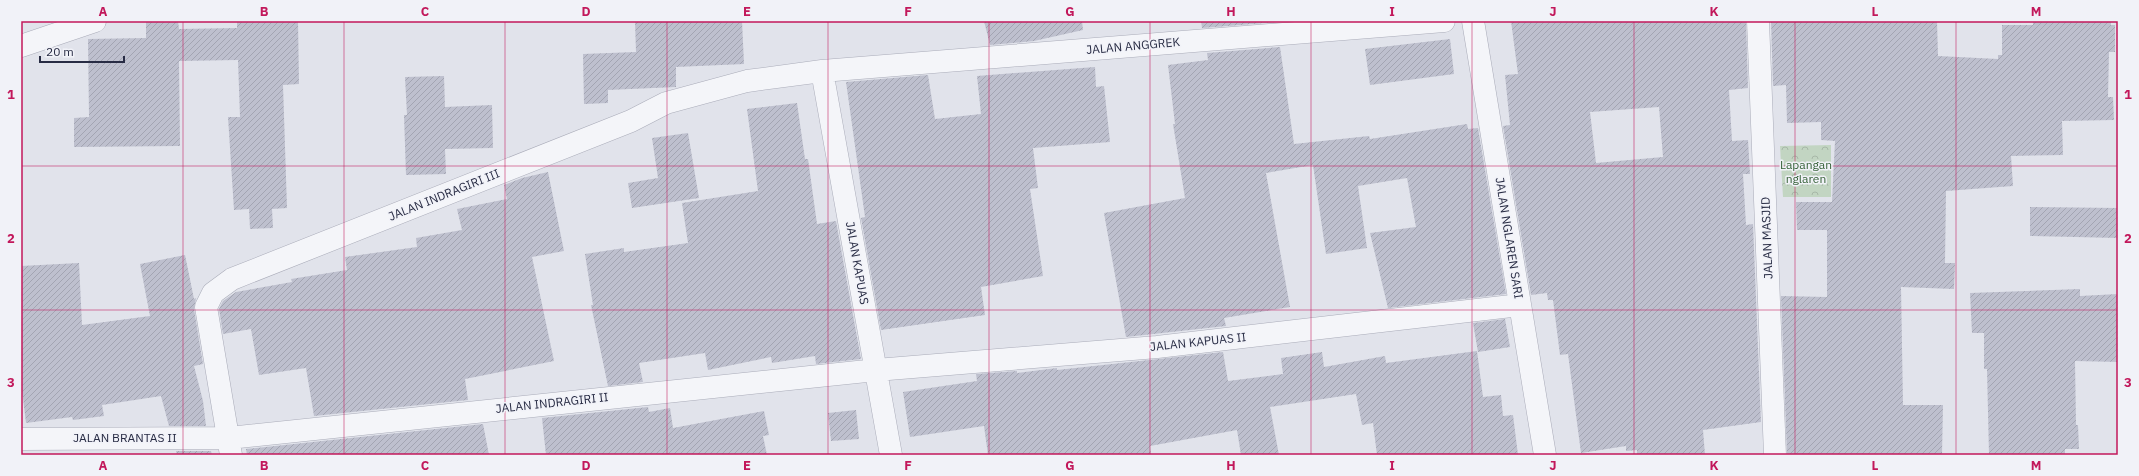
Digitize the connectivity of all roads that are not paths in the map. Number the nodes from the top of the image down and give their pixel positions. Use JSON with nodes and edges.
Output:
{"nodes":[{"id":1,"x":95,"y":21,"type":"edge"},
{"id":2,"x":1444,"y":21,"type":"edge"},
{"id":3,"x":1473,"y":21,"type":"edge"},
{"id":4,"x":1758,"y":21,"type":"edge"},
{"id":5,"x":21,"y":46,"type":"edge"},
{"id":6,"x":822,"y":71,"type":"junction"},
{"id":7,"x":1520,"y":305,"type":"junction"},
{"id":8,"x":876,"y":370,"type":"junction"},
{"id":9,"x":21,"y":439,"type":"edge"},
{"id":10,"x":230,"y":447,"type":"edge"},
{"id":11,"x":891,"y":455,"type":"edge"},
{"id":12,"x":1545,"y":455,"type":"edge"},
{"id":13,"x":1775,"y":455,"type":"edge"}],
"edges":[{"from":1,"to":5,"type":"street"},
{"from":2,"to":6,"type":"street","name":"JALAN ANGGREK"},
{"from":3,"to":7,"type":"street","name":"JALAN NGLAREN SARI"},
{"from":4,"to":13,"type":"street","name":"JALAN MASJID"},
{"from":6,"to":8,"type":"street","name":"JALAN KAPUAS"},
{"from":6,"to":10,"type":"street","name":"JALAN INDRAGIRI III"},
{"from":7,"to":8,"type":"street","name":"JALAN KAPUAS II"},
{"from":7,"to":12,"type":"street","name":"JALAN NGLAREN SARI"},
{"from":8,"to":10,"type":"street","name":"JALAN INDRAGIRI II"},
{"from":8,"to":11,"type":"street","name":"JALAN KAPUAS"},
{"from":9,"to":10,"type":"street","name":"JALAN BRANTAS II"}]}
